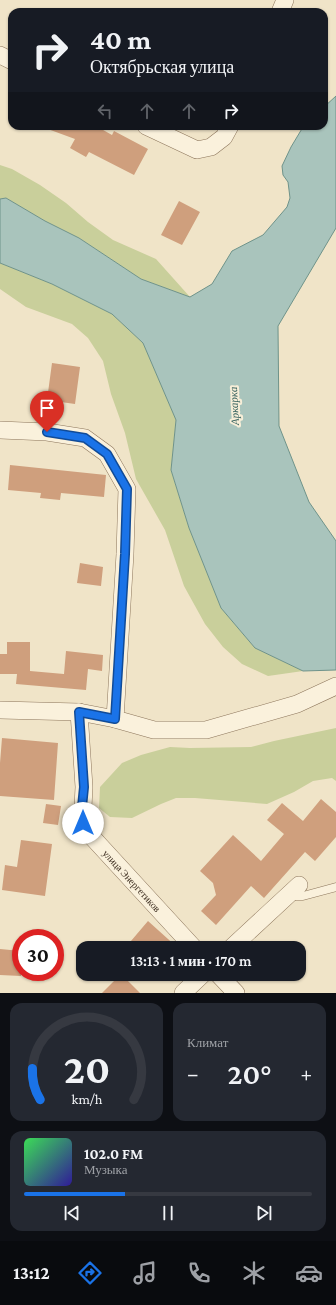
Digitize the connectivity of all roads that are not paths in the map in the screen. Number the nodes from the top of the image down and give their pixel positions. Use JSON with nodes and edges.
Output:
{"nodes":[{"id":1,"x":154,"y":130,"type":"edge"},
{"id":2,"x":228,"y":130,"type":"edge"},
{"id":3,"x":0,"y":430,"type":"edge"},
{"id":4,"x":336,"y":686,"type":"edge"},
{"id":5,"x":0,"y":710,"type":"edge"},
{"id":6,"x":79,"y":712,"type":"junction"},
{"id":7,"x":115,"y":719,"type":"junction"},
{"id":8,"x":336,"y":887,"type":"edge"},
{"id":9,"x":293,"y":890,"type":"joint"},
{"id":10,"x":188,"y":941,"type":"edge"},
{"id":11,"x":238,"y":941,"type":"edge"},
{"id":12,"x":196,"y":981,"type":"edge"},
{"id":13,"x":225,"y":981,"type":"edge"},
{"id":14,"x":183,"y":993,"type":"edge"},
{"id":15,"x":236,"y":993,"type":"edge"}],
"edges":[{"from":1,"to":2,"type":"street"},
{"from":3,"to":7,"type":"street"},
{"from":4,"to":7,"type":"street"},
{"from":5,"to":6,"type":"street"},
{"from":6,"to":7,"type":"street"},
{"from":6,"to":10,"type":"street","name":"улица Энергетиков"},
{"from":8,"to":9,"type":"lane"},
{"from":9,"to":11,"type":"street"},
{"from":12,"to":14,"type":"street"},
{"from":13,"to":15,"type":"street"}]}
